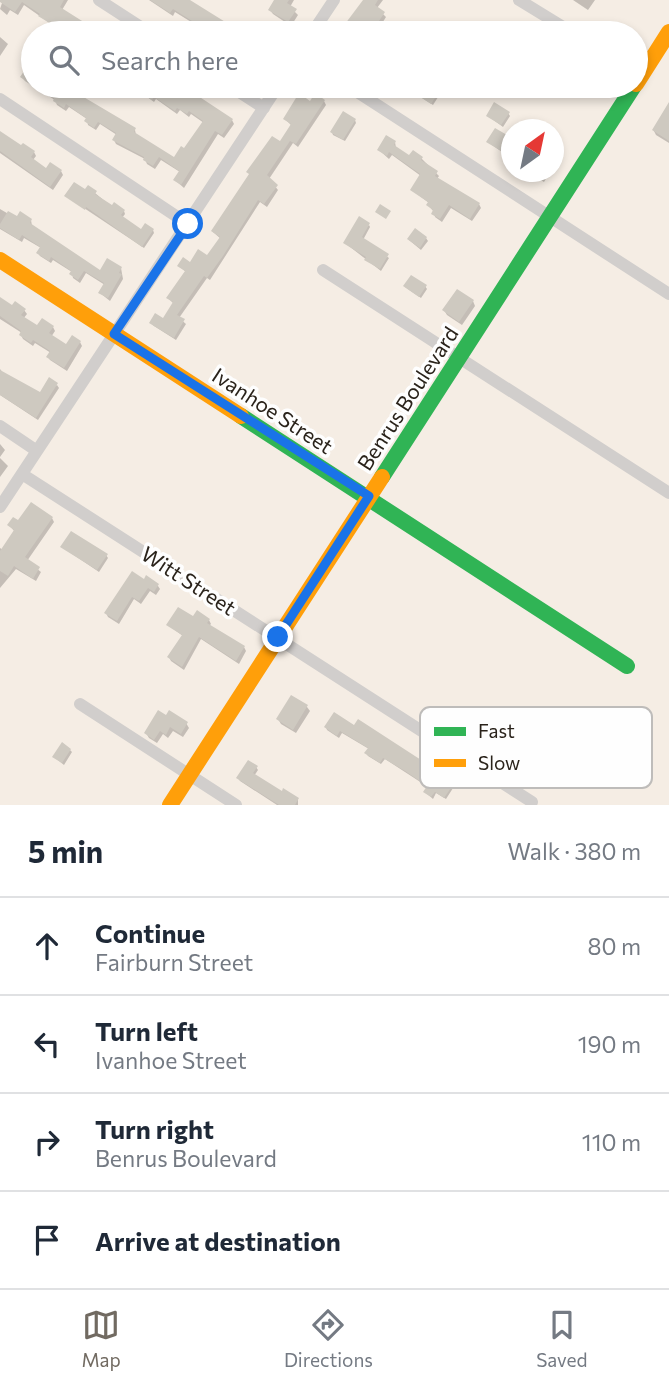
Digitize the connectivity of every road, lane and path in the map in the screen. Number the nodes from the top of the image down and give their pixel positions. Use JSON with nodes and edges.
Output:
{"nodes":[{"id":1,"x":99,"y":0,"type":"edge"},
{"id":2,"x":334,"y":0,"type":"edge"},
{"id":3,"x":519,"y":0,"type":"edge"},
{"id":4,"x":131,"y":21,"type":"edge"},
{"id":5,"x":320,"y":21,"type":"edge"},
{"id":6,"x":553,"y":21,"type":"edge"},
{"id":7,"x":669,"y":32,"type":"edge"},
{"id":8,"x":648,"y":64,"type":"edge"},
{"id":9,"x":249,"y":98,"type":"edge"},
{"id":10,"x":270,"y":98,"type":"edge"},
{"id":11,"x":366,"y":98,"type":"edge"},
{"id":12,"x":625,"y":98,"type":"edge"},
{"id":13,"x":0,"y":99,"type":"edge"},
{"id":14,"x":264,"y":108,"type":"junction"},
{"id":15,"x":548,"y":218,"type":"junction"},
{"id":16,"x":188,"y":224,"type":"junction"},
{"id":17,"x":0,"y":260,"type":"edge"},
{"id":18,"x":323,"y":270,"type":"dead end"},
{"id":19,"x":669,"y":295,"type":"edge"},
{"id":20,"x":114,"y":334,"type":"junction"},
{"id":21,"x":459,"y":356,"type":"junction"},
{"id":22,"x":0,"y":426,"type":"edge"},
{"id":23,"x":37,"y":451,"type":"junction"},
{"id":24,"x":22,"y":474,"type":"junction"},
{"id":25,"x":669,"y":493,"type":"edge"},
{"id":26,"x":369,"y":496,"type":"junction"},
{"id":27,"x":0,"y":507,"type":"edge"},
{"id":28,"x":278,"y":637,"type":"junction"},
{"id":29,"x":628,"y":666,"type":"dead end"},
{"id":30,"x":80,"y":704,"type":"dead end"},
{"id":31,"x":420,"y":729,"type":"edge"},
{"id":32,"x":190,"y":775,"type":"junction"},
{"id":33,"x":510,"y":788,"type":"edge"},
{"id":34,"x":532,"y":802,"type":"dead end"},
{"id":35,"x":170,"y":805,"type":"edge"},
{"id":36,"x":236,"y":805,"type":"edge"}],
"edges":[{"from":1,"to":4,"type":"street"},
{"from":2,"to":5,"type":"street"},
{"from":3,"to":6,"type":"street"},
{"from":7,"to":8,"type":"street","name":"Benrus Boulevard"},
{"from":9,"to":14,"type":"street"},
{"from":10,"to":14,"type":"street"},
{"from":11,"to":15,"type":"street"},
{"from":12,"to":15,"type":"street","name":"Benrus Boulevard"},
{"from":13,"to":16,"type":"street"},
{"from":14,"to":16,"type":"street"},
{"from":15,"to":19,"type":"street"},
{"from":15,"to":21,"type":"street","name":"Benrus Boulevard"},
{"from":16,"to":20,"type":"street"},
{"from":17,"to":20,"type":"street","name":"Ivanhoe Street"},
{"from":18,"to":21,"type":"street"},
{"from":20,"to":23,"type":"street"},
{"from":20,"to":26,"type":"street","name":"Ivanhoe Street"},
{"from":21,"to":25,"type":"street"},
{"from":21,"to":26,"type":"street","name":"Benrus Boulevard"},
{"from":22,"to":23,"type":"street"},
{"from":23,"to":24,"type":"street"},
{"from":24,"to":27,"type":"street"},
{"from":24,"to":28,"type":"street","name":"Witt Street"},
{"from":26,"to":28,"type":"street","name":"Benrus Boulevard"},
{"from":26,"to":29,"type":"street","name":"Ivanhoe Street"},
{"from":28,"to":31,"type":"street","name":"Witt Street"},
{"from":28,"to":32,"type":"street","name":"Benrus Boulevard"},
{"from":30,"to":32,"type":"street"},
{"from":32,"to":35,"type":"street","name":"Benrus Boulevard"},
{"from":32,"to":36,"type":"street"},
{"from":33,"to":34,"type":"street","name":"Witt Street"}]}
